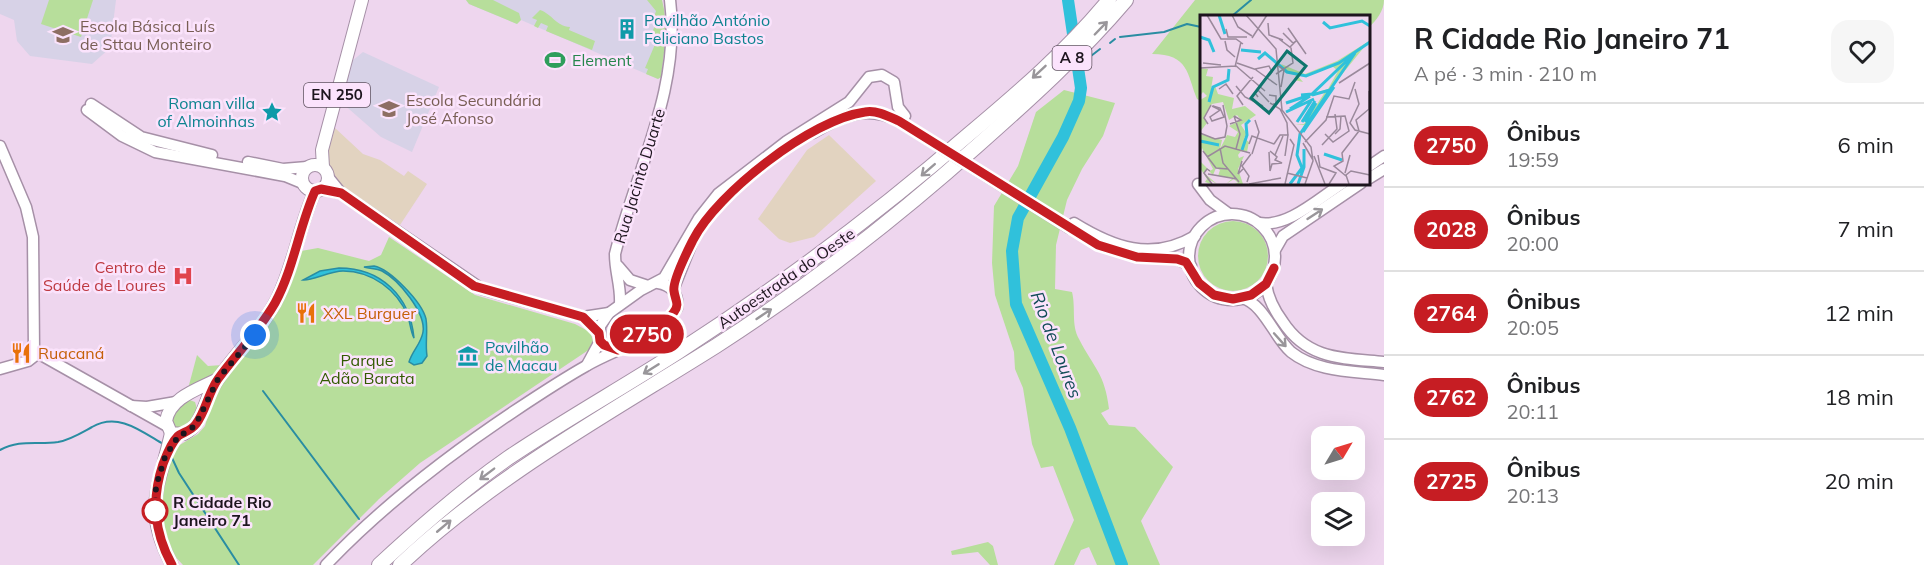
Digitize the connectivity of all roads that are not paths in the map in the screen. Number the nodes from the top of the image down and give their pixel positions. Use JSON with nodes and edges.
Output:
{"nodes":[{"id":1,"x":362,"y":0,"type":"edge"},
{"id":2,"x":670,"y":0,"type":"edge"},
{"id":3,"x":1109,"y":0,"type":"edge"},
{"id":4,"x":1126,"y":0,"type":"edge"},
{"id":5,"x":861,"y":87,"type":"junction"},
{"id":6,"x":896,"y":101,"type":"junction"},
{"id":7,"x":89,"y":107,"type":"dead end"},
{"id":8,"x":1009,"y":109,"type":"junction"},
{"id":9,"x":876,"y":112,"type":"junction"},
{"id":10,"x":902,"y":119,"type":"junction"},
{"id":11,"x":111,"y":122,"type":"junction"},
{"id":12,"x":0,"y":146,"type":"edge"},
{"id":13,"x":1384,"y":156,"type":"edge"},
{"id":14,"x":1369,"y":166,"type":"edge"},
{"id":15,"x":317,"y":169,"type":"junction"},
{"id":16,"x":1384,"y":169,"type":"edge"},
{"id":17,"x":1369,"y":178,"type":"edge"},
{"id":18,"x":1341,"y":184,"type":"edge"},
{"id":19,"x":1360,"y":184,"type":"edge"},
{"id":20,"x":311,"y":188,"type":"junction"},
{"id":21,"x":341,"y":193,"type":"junction"},
{"id":22,"x":1229,"y":214,"type":"junction"},
{"id":23,"x":1259,"y":223,"type":"junction"},
{"id":24,"x":1203,"y":225,"type":"junction"},
{"id":25,"x":1072,"y":226,"type":"junction"},
{"id":26,"x":1195,"y":236,"type":"junction"},
{"id":27,"x":1275,"y":250,"type":"junction"},
{"id":28,"x":615,"y":260,"type":"junction"},
{"id":29,"x":1191,"y":266,"type":"junction"},
{"id":30,"x":653,"y":284,"type":"junction"},
{"id":31,"x":1266,"y":284,"type":"junction"},
{"id":32,"x":674,"y":290,"type":"junction"},
{"id":33,"x":1242,"y":298,"type":"junction"},
{"id":34,"x":620,"y":304,"type":"junction"},
{"id":35,"x":609,"y":313,"type":"junction"},
{"id":36,"x":583,"y":317,"type":"junction"},
{"id":37,"x":599,"y":337,"type":"junction"},
{"id":38,"x":618,"y":350,"type":"junction"},
{"id":39,"x":37,"y":354,"type":"junction"},
{"id":40,"x":1384,"y":362,"type":"edge"},
{"id":41,"x":587,"y":365,"type":"junction"},
{"id":42,"x":0,"y":369,"type":"edge"},
{"id":43,"x":1384,"y":375,"type":"edge"},
{"id":44,"x":218,"y":379,"type":"junction"},
{"id":45,"x":181,"y":399,"type":"junction"},
{"id":46,"x":128,"y":405,"type":"junction"},
{"id":47,"x":202,"y":409,"type":"junction"},
{"id":48,"x":172,"y":431,"type":"junction"},
{"id":49,"x":172,"y":565,"type":"edge"},
{"id":50,"x":326,"y":565,"type":"edge"},
{"id":51,"x":379,"y":565,"type":"edge"},
{"id":52,"x":400,"y":565,"type":"edge"}],
"edges":[{"from":1,"to":15,"type":"main road","number":"EN 250"},
{"from":2,"to":28,"type":"main road","name":"Rua Jacinto Duarte"},
{"from":3,"to":8,"type":"highway","name":"Autoestrada do Oeste","number":"A 8","one_way":true},
{"from":8,"to":4,"type":"highway","name":"Autoestrada do Oeste","number":"A 8","one_way":true},
{"from":5,"to":6,"type":"main road"},
{"from":5,"to":9,"type":"main road"},
{"from":5,"to":30,"type":"main road"},
{"from":6,"to":9,"type":"main road"},
{"from":6,"to":10,"type":"main road"},
{"from":7,"to":11,"type":"main road"},
{"from":8,"to":51,"type":"highway","name":"Autoestrada do Oeste","number":"A 8","one_way":true},
{"from":52,"to":8,"type":"highway","name":"Autoestrada do Oeste","number":"A 8","one_way":true},
{"from":9,"to":10,"type":"main road"},
{"from":9,"to":32,"type":"main road"},
{"from":10,"to":25,"type":"main road"},
{"from":11,"to":15,"type":"main road"},
{"from":11,"to":20,"type":"main road"},
{"from":12,"to":39,"type":"main road"},
{"from":13,"to":14,"type":"main road"},
{"from":15,"to":20,"type":"main road"},
{"from":15,"to":20,"type":"main road","number":"EN 250"},
{"from":15,"to":21,"type":"main road"},
{"from":16,"to":17,"type":"main road"},
{"from":18,"to":23,"type":"main road"},
{"from":27,"to":19,"type":"main road","one_way":true},
{"from":20,"to":21,"type":"main road"},
{"from":20,"to":44,"type":"main road","number":"EN 250"},
{"from":21,"to":36,"type":"main road"},
{"from":22,"to":23,"type":"main road"},
{"from":22,"to":24,"type":"main road"},
{"from":22,"to":24,"type":"main road"},
{"from":23,"to":27,"type":"main road"},
{"from":24,"to":26,"type":"main road"},
{"from":25,"to":26,"type":"main road"},
{"from":25,"to":29,"type":"main road"},
{"from":26,"to":29,"type":"main road"},
{"from":27,"to":31,"type":"main road"},
{"from":28,"to":30,"type":"main road","name":"Rua Jacinto Duarte"},
{"from":28,"to":34,"type":"main road","name":"Rua Jacinto Duarte"},
{"from":29,"to":33,"type":"main road"},
{"from":30,"to":32,"type":"main road","name":"Rua Jacinto Duarte"},
{"from":30,"to":34,"type":"main road"},
{"from":31,"to":33,"type":"main road"},
{"from":31,"to":40,"type":"main road"},
{"from":32,"to":38,"type":"main road"},
{"from":33,"to":43,"type":"main road","one_way":true},
{"from":34,"to":35,"type":"main road"},
{"from":35,"to":36,"type":"main road"},
{"from":35,"to":37,"type":"main road"},
{"from":36,"to":37,"type":"main road"},
{"from":37,"to":38,"type":"main road"},
{"from":37,"to":41,"type":"main road"},
{"from":38,"to":41,"type":"main road"},
{"from":39,"to":42,"type":"main road"},
{"from":39,"to":46,"type":"main road"},
{"from":41,"to":50,"type":"main road"},
{"from":44,"to":45,"type":"main road"},
{"from":44,"to":47,"type":"main road"},
{"from":45,"to":46,"type":"main road"},
{"from":45,"to":47,"type":"main road"},
{"from":45,"to":48,"type":"main road"},
{"from":46,"to":48,"type":"main road"},
{"from":47,"to":48,"type":"main road"},
{"from":48,"to":49,"type":"main road"}]}
